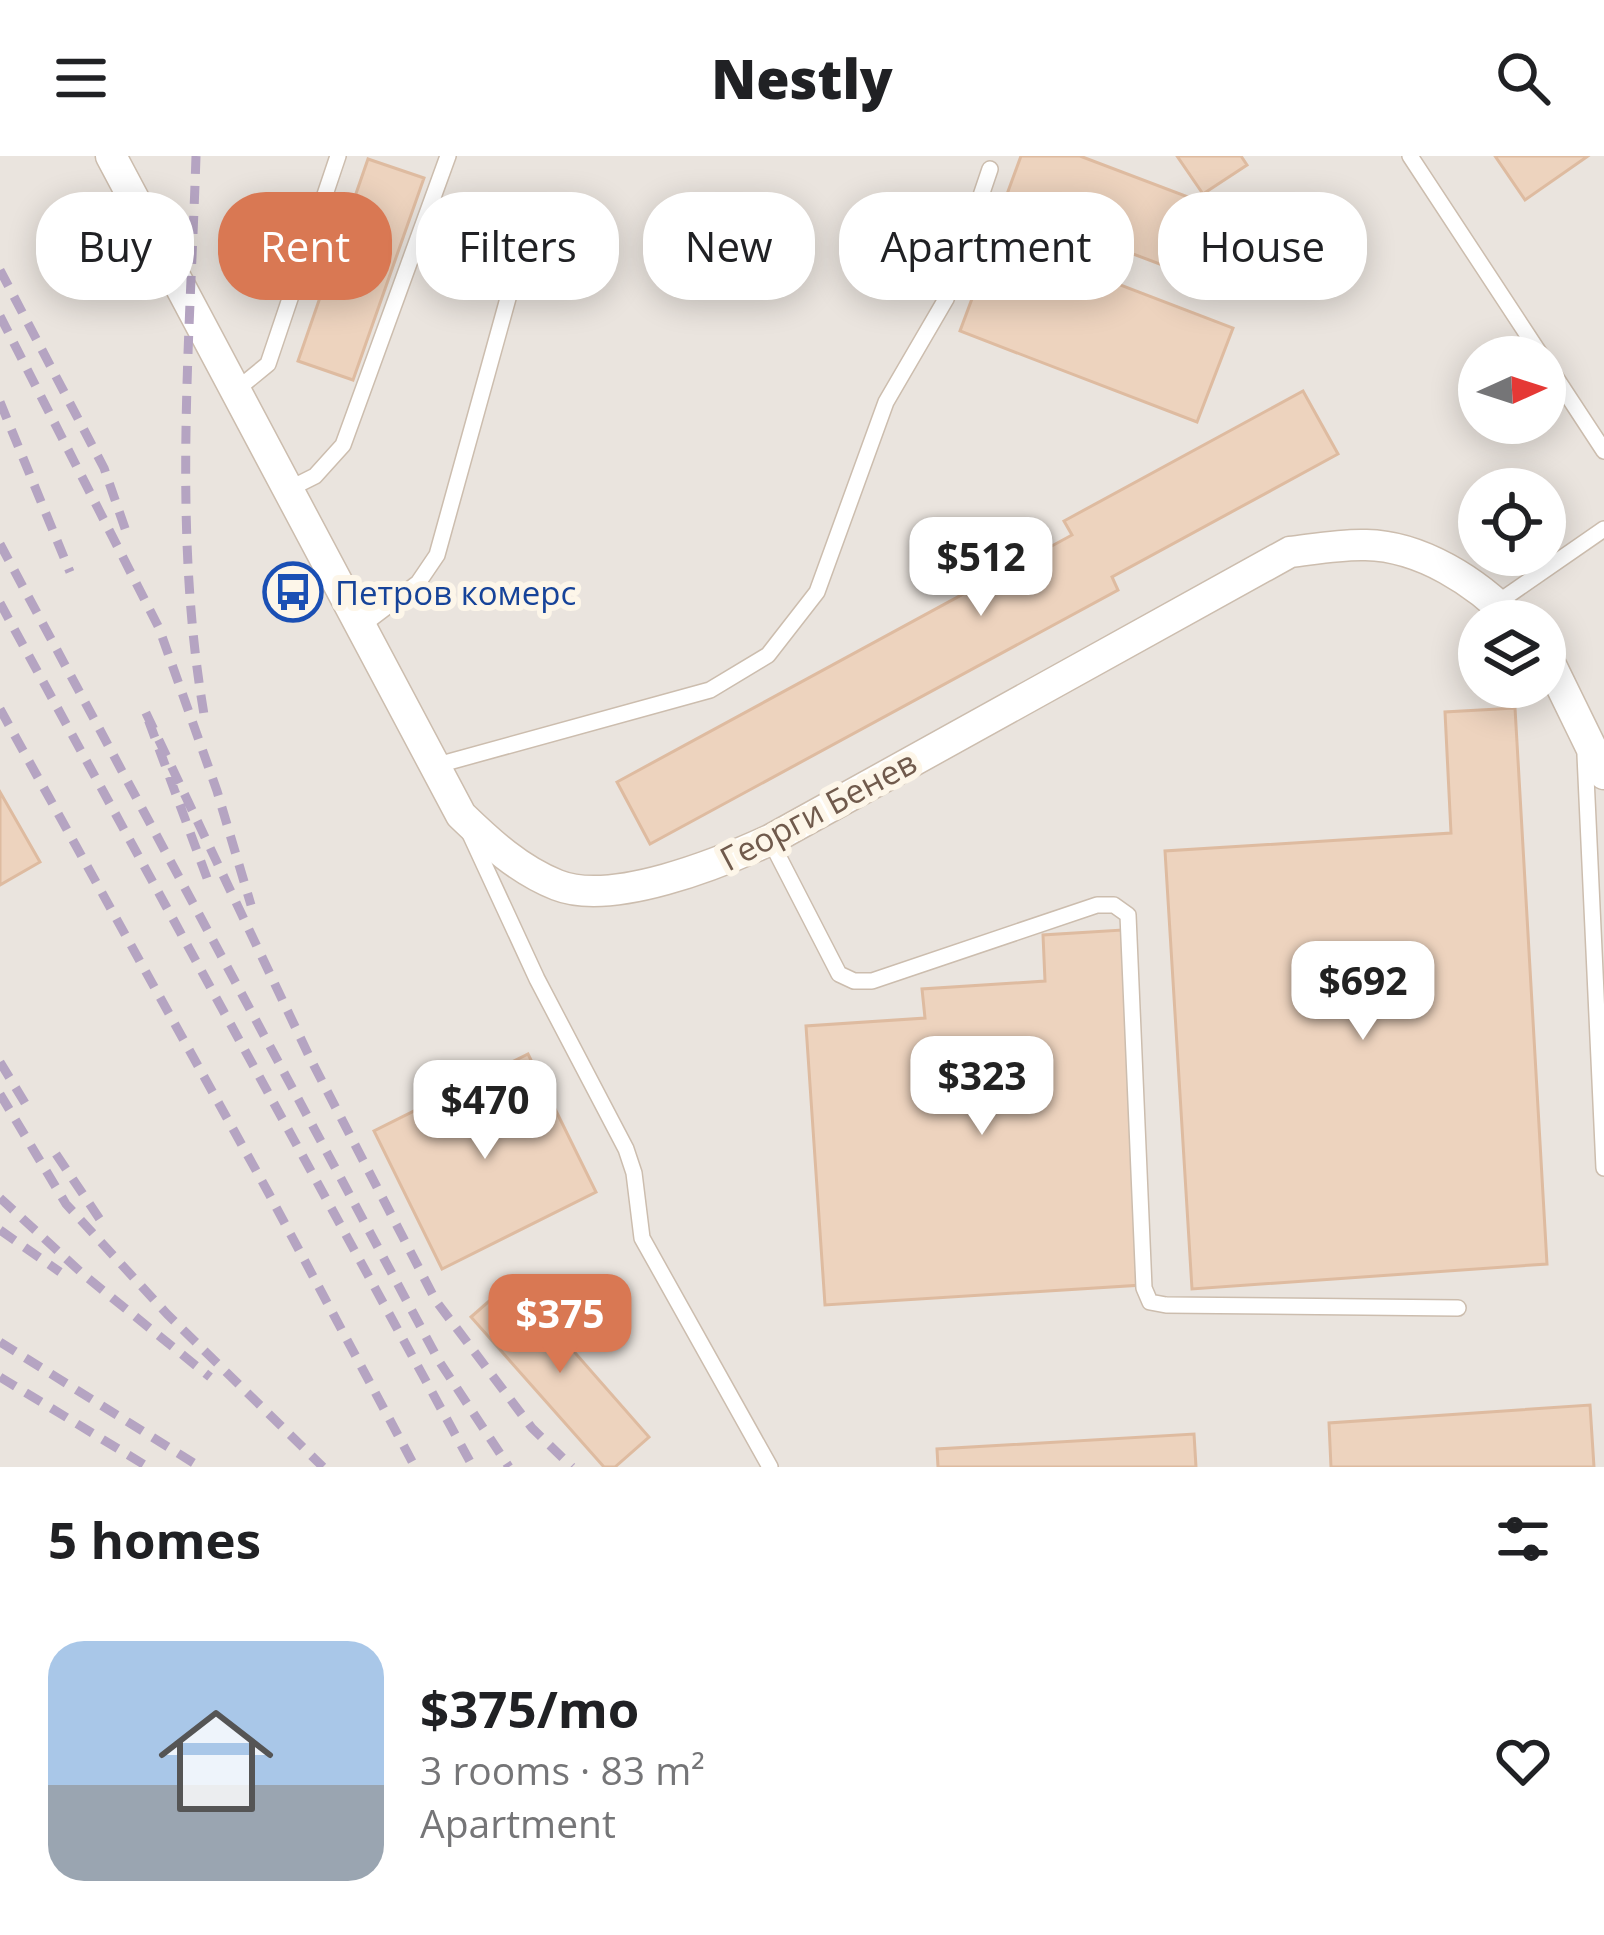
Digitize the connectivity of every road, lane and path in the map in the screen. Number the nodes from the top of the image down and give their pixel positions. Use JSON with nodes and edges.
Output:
{"nodes":[{"id":1,"x":111,"y":156,"type":"edge"},
{"id":2,"x":338,"y":156,"type":"edge"},
{"id":3,"x":448,"y":156,"type":"edge"},
{"id":4,"x":1410,"y":156,"type":"edge"},
{"id":5,"x":990,"y":169,"type":"dead end"},
{"id":6,"x":508,"y":300,"type":"edge"},
{"id":7,"x":1529,"y":336,"type":"edge"},
{"id":8,"x":235,"y":391,"type":"junction"},
{"id":9,"x":1566,"y":393,"type":"edge"},
{"id":10,"x":1604,"y":451,"type":"edge"},
{"id":11,"x":287,"y":490,"type":"junction"},
{"id":12,"x":1604,"y":529,"type":"edge"},
{"id":13,"x":1489,"y":600,"type":"edge"},
{"id":14,"x":1520,"y":600,"type":"edge"},
{"id":15,"x":360,"y":627,"type":"junction"},
{"id":16,"x":1566,"y":696,"type":"edge"},
{"id":17,"x":1585,"y":734,"type":"junction"},
{"id":18,"x":434,"y":766,"type":"junction"},
{"id":19,"x":1604,"y":774,"type":"edge"},
{"id":20,"x":460,"y":815,"type":"junction"},
{"id":21,"x":770,"y":840,"type":"junction"},
{"id":22,"x":1604,"y":1168,"type":"edge"},
{"id":23,"x":1459,"y":1308,"type":"dead end"},
{"id":24,"x":770,"y":1467,"type":"edge"}],
"edges":[{"from":1,"to":8,"type":"street","name":"Георги Бенев"},
{"from":2,"to":8,"type":"lane"},
{"from":3,"to":11,"type":"lane"},
{"from":4,"to":7,"type":"lane"},
{"from":5,"to":18,"type":"lane"},
{"from":6,"to":15,"type":"lane"},
{"from":8,"to":11,"type":"street","name":"Георги Бенев"},
{"from":9,"to":10,"type":"lane"},
{"from":11,"to":15,"type":"street","name":"Георги Бенев"},
{"from":12,"to":14,"type":"lane"},
{"from":13,"to":21,"type":"street","name":"Георги Бенев"},
{"from":15,"to":18,"type":"street","name":"Георги Бенев"},
{"from":16,"to":17,"type":"street"},
{"from":17,"to":19,"type":"street"},
{"from":17,"to":22,"type":"lane"},
{"from":18,"to":20,"type":"street","name":"Георги Бенев"},
{"from":20,"to":21,"type":"street","name":"Георги Бенев"},
{"from":20,"to":24,"type":"lane"},
{"from":21,"to":23,"type":"lane"}]}
